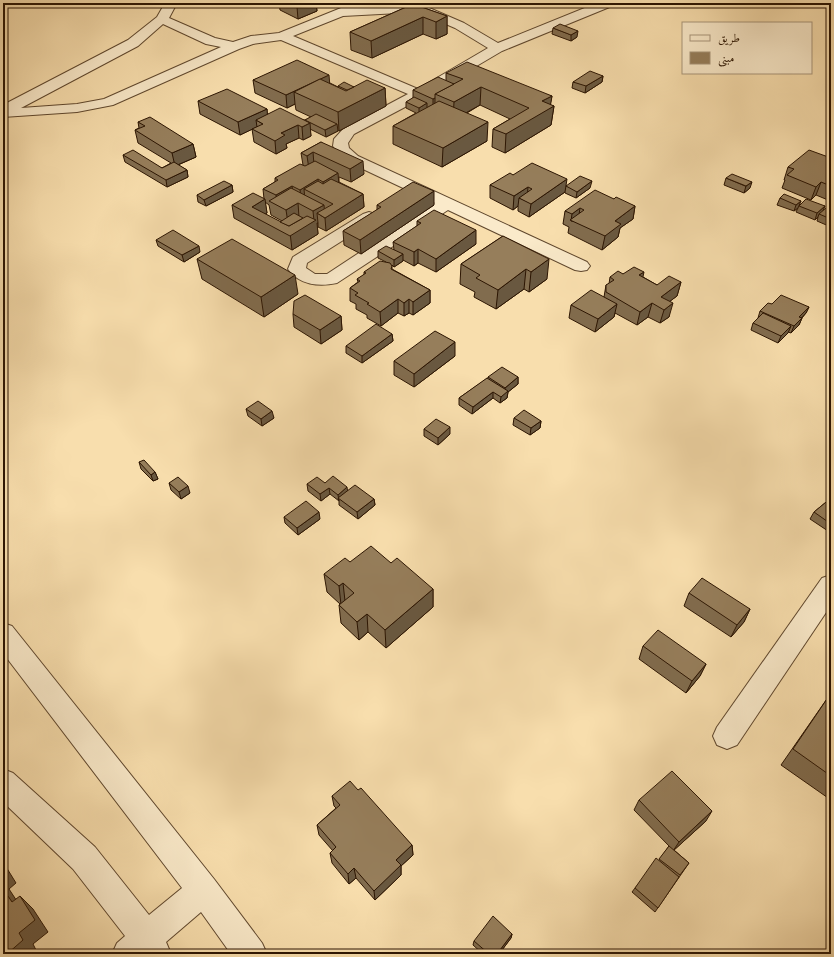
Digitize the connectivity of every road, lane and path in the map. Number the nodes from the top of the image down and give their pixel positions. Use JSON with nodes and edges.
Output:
{"nodes":[{"id":1,"x":171,"y":3,"type":"edge"},
{"id":2,"x":608,"y":3,"type":"edge"},
{"id":3,"x":413,"y":5,"type":"edge"},
{"id":4,"x":162,"y":19,"type":"junction"},
{"id":5,"x":282,"y":36,"type":"junction"},
{"id":6,"x":234,"y":46,"type":"junction"},
{"id":7,"x":497,"y":48,"type":"junction"},
{"id":8,"x":419,"y":94,"type":"junction"},
{"id":9,"x":3,"y":112,"type":"edge"},
{"id":10,"x":446,"y":203,"type":"junction"},
{"id":11,"x":382,"y":208,"type":"edge"},
{"id":12,"x":581,"y":266,"type":"dead end"},
{"id":13,"x":831,"y":585,"type":"edge"},
{"id":14,"x":3,"y":634,"type":"edge"},
{"id":15,"x":727,"y":736,"type":"dead end"},
{"id":16,"x":3,"y":783,"type":"edge"},
{"id":17,"x":203,"y":890,"type":"junction"},
{"id":18,"x":143,"y":949,"type":"edge"},
{"id":19,"x":251,"y":954,"type":"edge"}],
"edges":[{"from":1,"to":4,"type":"street"},
{"from":2,"to":7,"type":"street"},
{"from":3,"to":5,"type":"street"},
{"from":3,"to":7,"type":"street"},
{"from":4,"to":6,"type":"street"},
{"from":4,"to":9,"type":"street"},
{"from":5,"to":6,"type":"street"},
{"from":5,"to":8,"type":"street"},
{"from":6,"to":9,"type":"street"},
{"from":7,"to":8,"type":"street"},
{"from":8,"to":10,"type":"street"},
{"from":10,"to":11,"type":"street"},
{"from":10,"to":12,"type":"street"},
{"from":13,"to":15,"type":"street"},
{"from":14,"to":17,"type":"street"},
{"from":16,"to":18,"type":"street"},
{"from":17,"to":18,"type":"street"},
{"from":17,"to":19,"type":"street"}]}
